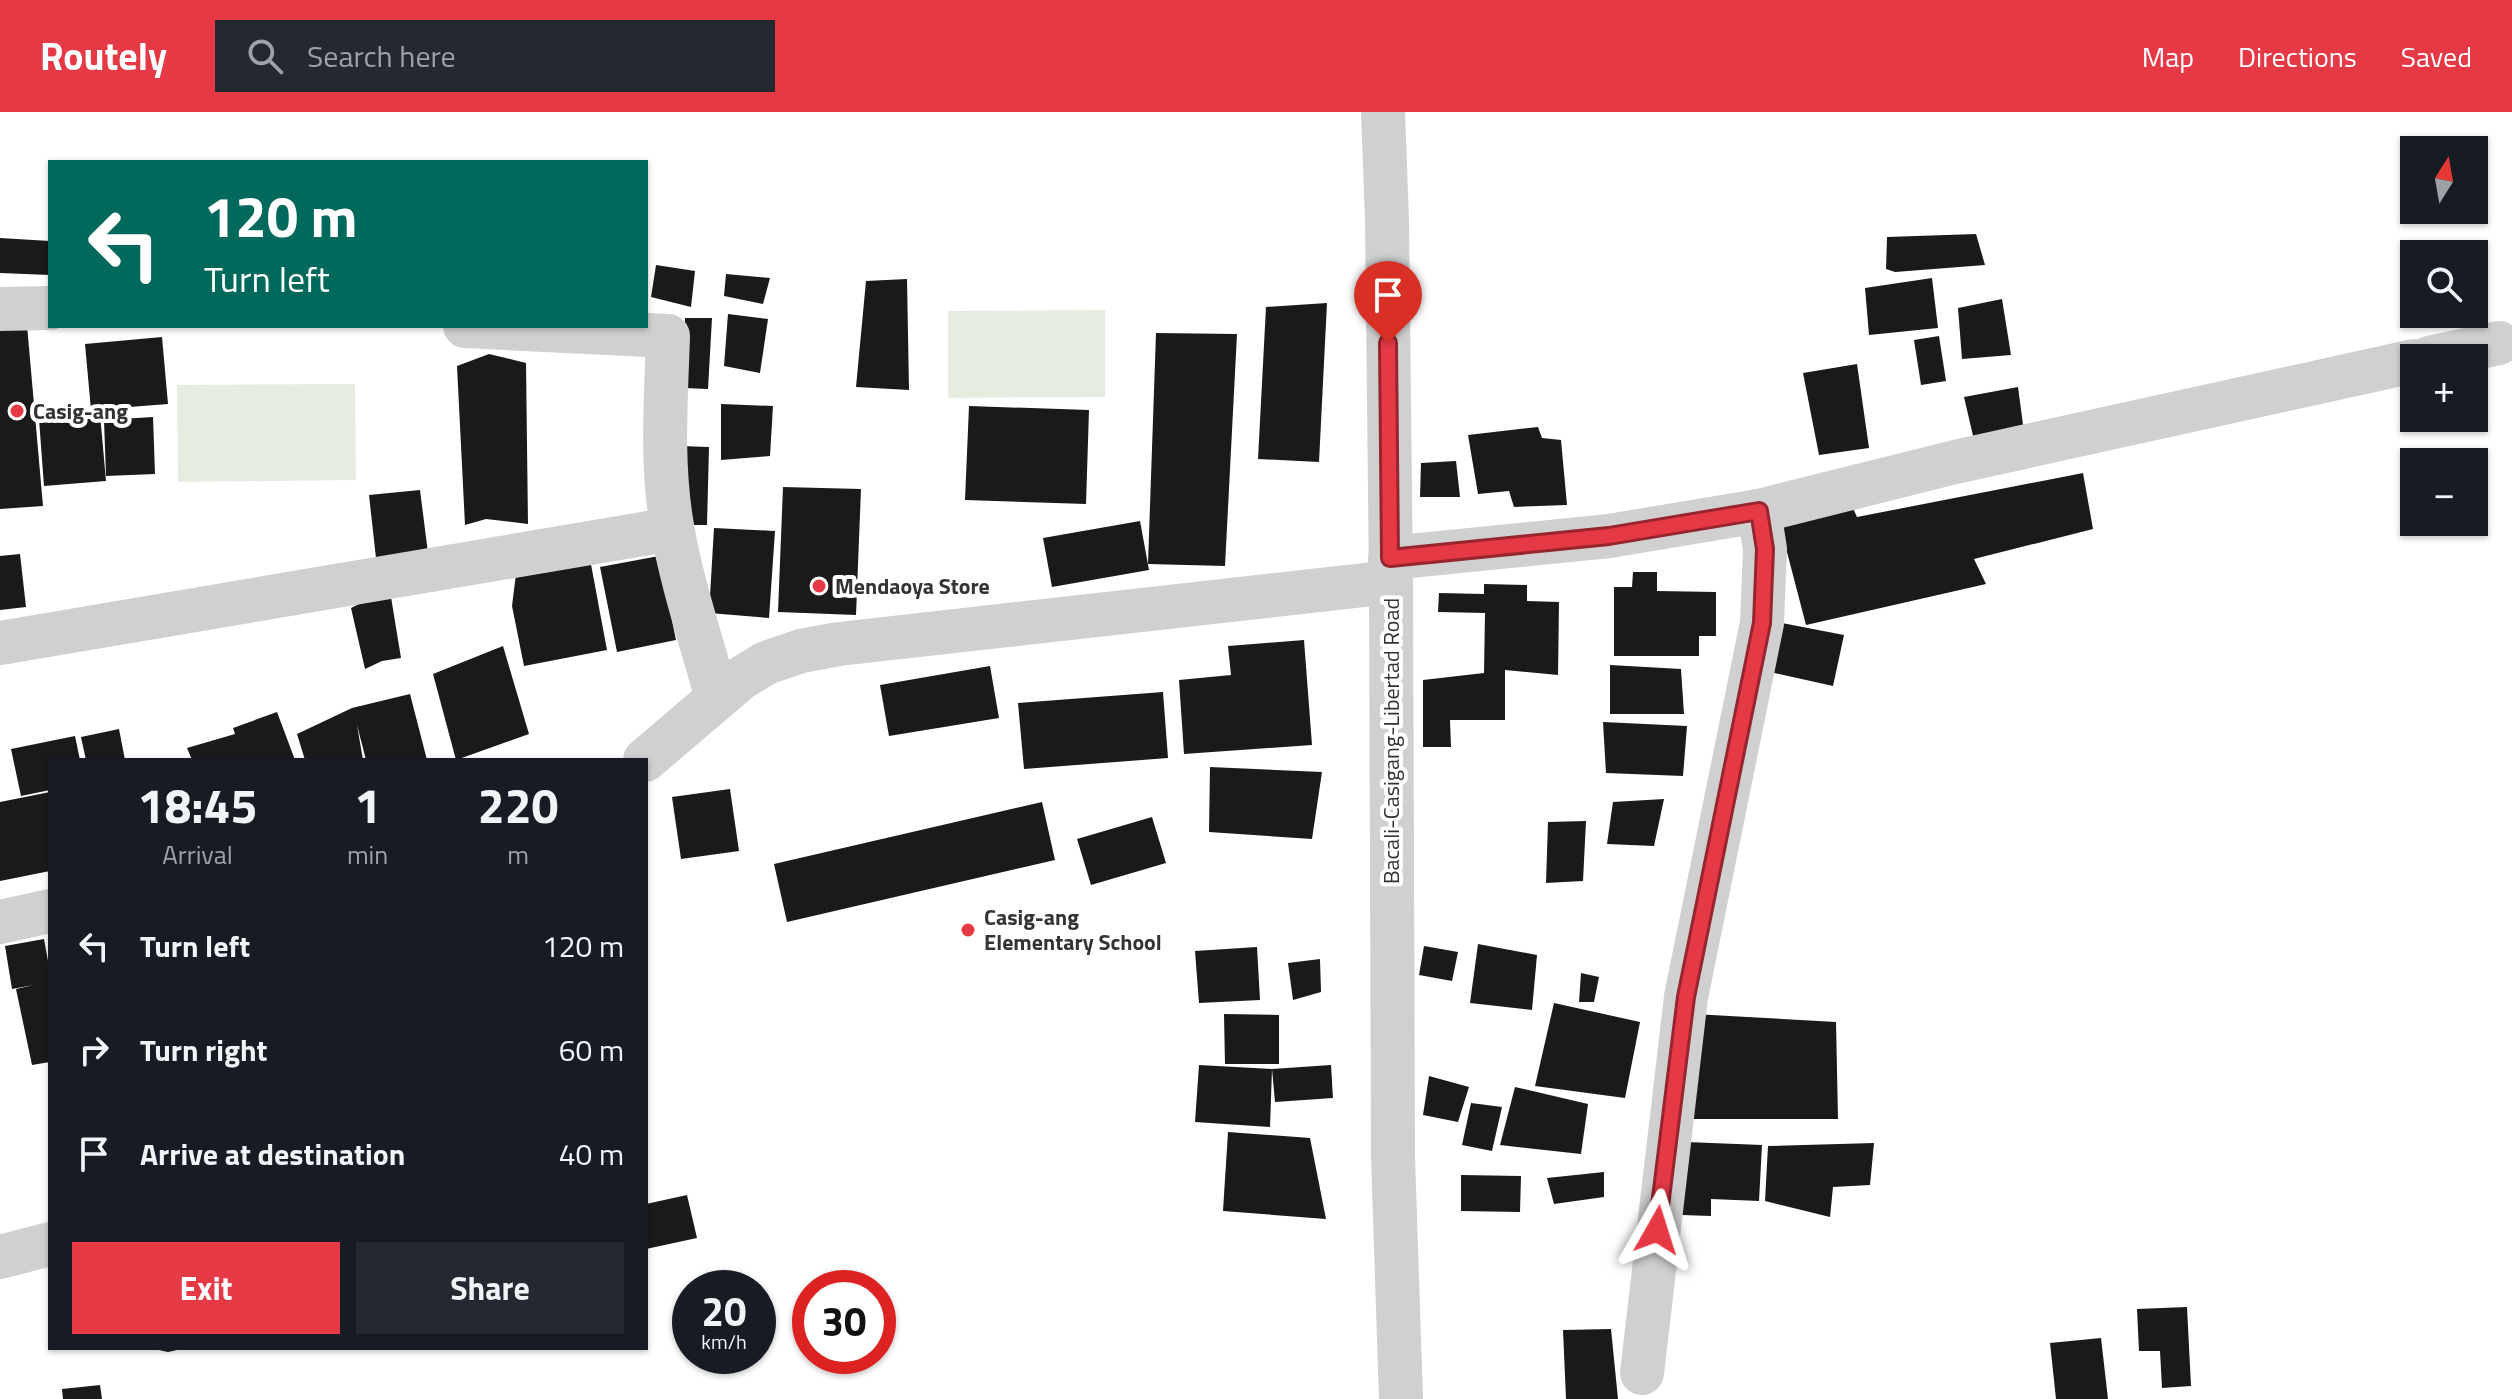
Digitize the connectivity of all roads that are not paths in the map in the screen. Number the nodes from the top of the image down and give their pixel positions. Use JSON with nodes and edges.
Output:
{"nodes":[{"id":1,"x":1383,"y":112,"type":"edge"},
{"id":2,"x":48,"y":308,"type":"edge"},
{"id":3,"x":0,"y":309,"type":"edge"},
{"id":4,"x":506,"y":328,"type":"edge"},
{"id":5,"x":2499,"y":343,"type":"dead end"},
{"id":6,"x":2488,"y":345,"type":"edge"},
{"id":7,"x":2400,"y":364,"type":"edge"},
{"id":8,"x":1759,"y":511,"type":"junction"},
{"id":9,"x":672,"y":529,"type":"junction"},
{"id":10,"x":1390,"y":570,"type":"junction"},
{"id":11,"x":0,"y":643,"type":"edge"},
{"id":12,"x":717,"y":698,"type":"junction"},
{"id":13,"x":647,"y":758,"type":"edge"},
{"id":14,"x":48,"y":911,"type":"edge"},
{"id":15,"x":0,"y":922,"type":"edge"},
{"id":16,"x":48,"y":1245,"type":"edge"},
{"id":17,"x":0,"y":1257,"type":"edge"},
{"id":18,"x":1642,"y":1373,"type":"dead end"},
{"id":19,"x":1401,"y":1399,"type":"edge"}],
"edges":[{"from":1,"to":10,"type":"street"},
{"from":2,"to":3,"type":"street"},
{"from":4,"to":9,"type":"street"},
{"from":5,"to":6,"type":"street"},
{"from":7,"to":8,"type":"street"},
{"from":8,"to":10,"type":"street"},
{"from":8,"to":18,"type":"street"},
{"from":9,"to":11,"type":"street"},
{"from":9,"to":12,"type":"street"},
{"from":10,"to":12,"type":"street","name":"Bacali-Casigang-Libertad Road"},
{"from":10,"to":19,"type":"street","name":"Bacali-Casigang-Libertad Road"},
{"from":12,"to":13,"type":"street","name":"Bacali-Casigang-Libertad Road"},
{"from":14,"to":15,"type":"street"},
{"from":16,"to":17,"type":"street"}]}
